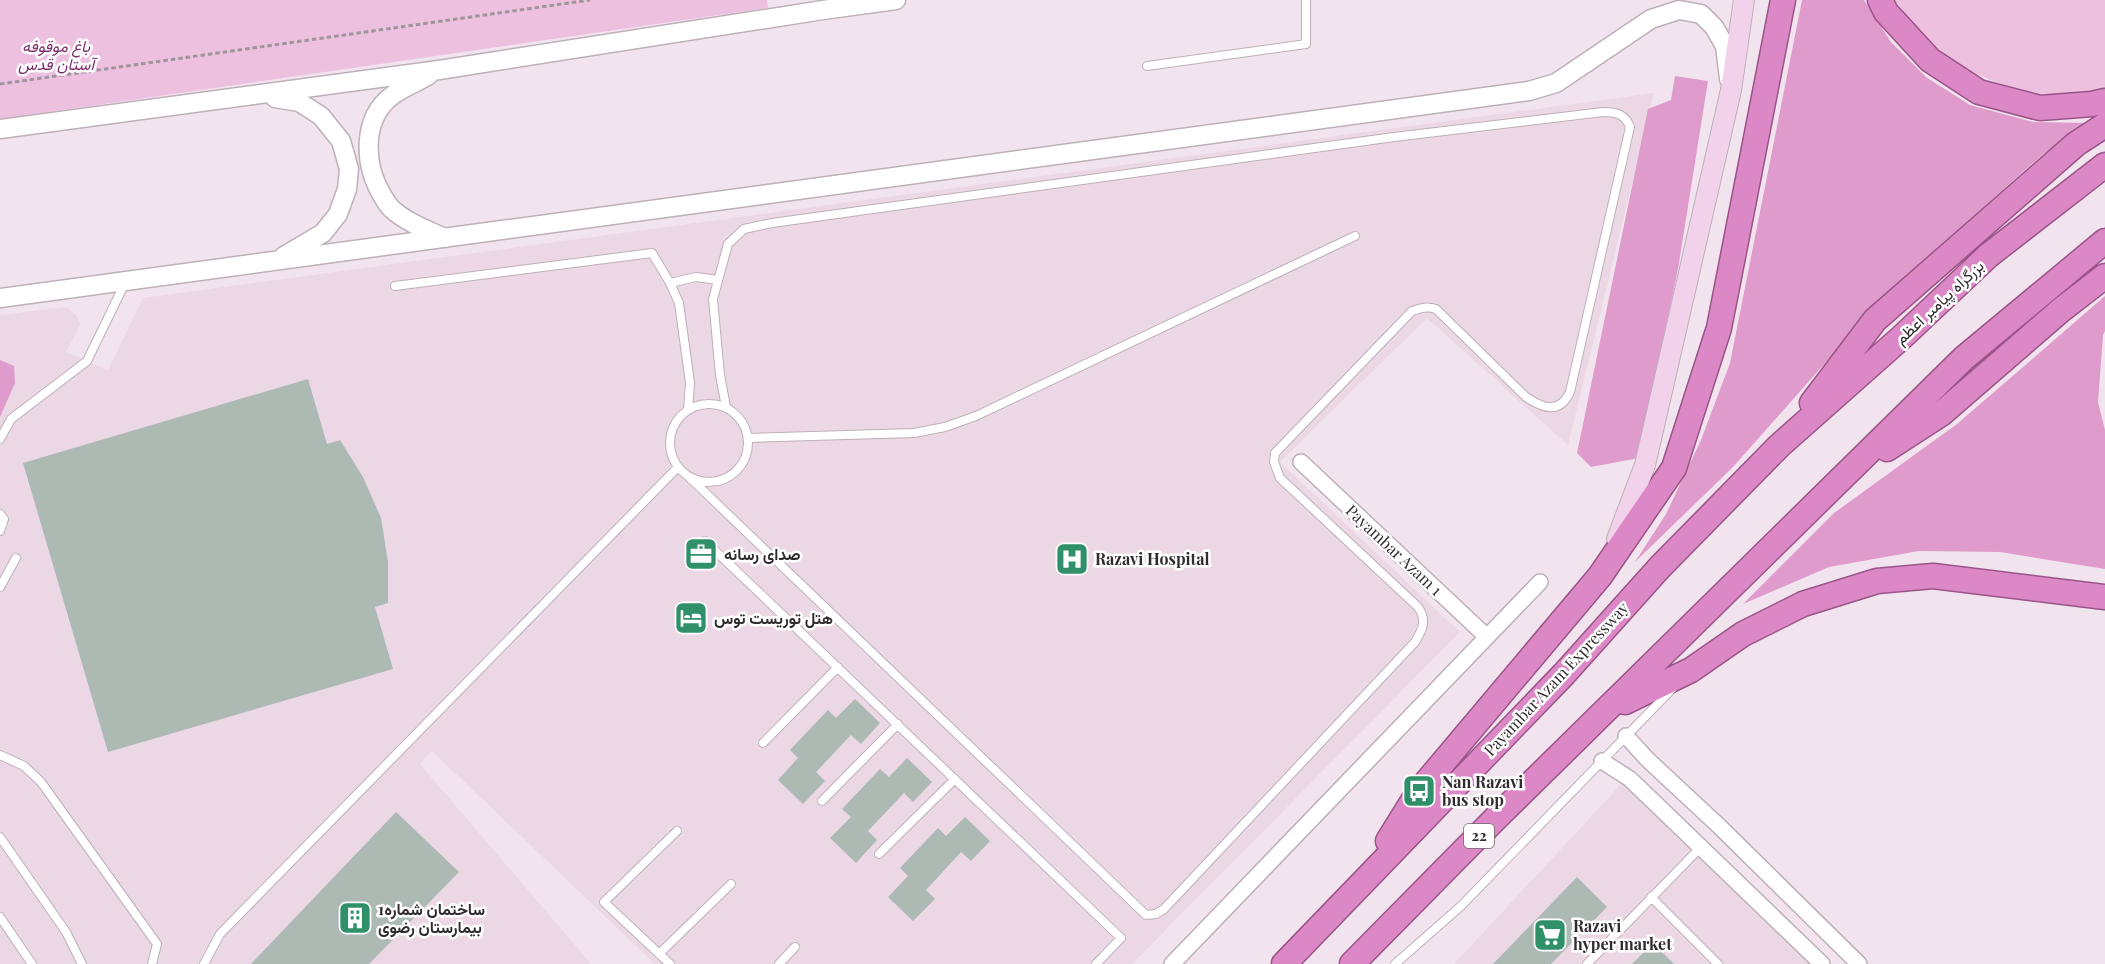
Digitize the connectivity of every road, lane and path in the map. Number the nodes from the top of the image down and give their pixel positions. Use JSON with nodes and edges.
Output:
{"nodes":[{"id":1,"x":590,"y":0,"type":"edge"},
{"id":2,"x":897,"y":0,"type":"edge"},
{"id":3,"x":1306,"y":0,"type":"edge"},
{"id":4,"x":1696,"y":0,"type":"edge"},
{"id":5,"x":1744,"y":0,"type":"edge"},
{"id":6,"x":1783,"y":0,"type":"edge"},
{"id":7,"x":1880,"y":0,"type":"edge"},
{"id":8,"x":822,"y":5,"type":"edge"},
{"id":9,"x":1679,"y":10,"type":"junction"},
{"id":10,"x":1147,"y":66,"type":"dead end"},
{"id":11,"x":439,"y":70,"type":"junction"},
{"id":12,"x":0,"y":84,"type":"edge"},
{"id":13,"x":1731,"y":90,"type":"junction"},
{"id":14,"x":254,"y":95,"type":"junction"},
{"id":15,"x":2105,"y":101,"type":"edge"},
{"id":16,"x":2105,"y":125,"type":"edge"},
{"id":17,"x":0,"y":129,"type":"edge"},
{"id":18,"x":2105,"y":165,"type":"edge"},
{"id":19,"x":1355,"y":236,"type":"dead end"},
{"id":20,"x":446,"y":238,"type":"junction"},
{"id":21,"x":2105,"y":241,"type":"edge"},
{"id":22,"x":274,"y":261,"type":"junction"},
{"id":23,"x":2105,"y":276,"type":"edge"},
{"id":24,"x":718,"y":280,"type":"junction"},
{"id":25,"x":125,"y":282,"type":"junction"},
{"id":26,"x":670,"y":283,"type":"junction"},
{"id":27,"x":395,"y":286,"type":"dead end"},
{"id":28,"x":0,"y":298,"type":"edge"},
{"id":29,"x":726,"y":407,"type":"junction"},
{"id":30,"x":687,"y":410,"type":"junction"},
{"id":31,"x":748,"y":438,"type":"junction"},
{"id":32,"x":0,"y":439,"type":"edge"},
{"id":33,"x":1779,"y":446,"type":"junction"},
{"id":34,"x":1301,"y":462,"type":"dead end"},
{"id":35,"x":678,"y":467,"type":"junction"},
{"id":36,"x":688,"y":476,"type":"junction"},
{"id":37,"x":1845,"y":477,"type":"junction"},
{"id":38,"x":0,"y":514,"type":"edge"},
{"id":39,"x":0,"y":531,"type":"edge"},
{"id":40,"x":705,"y":541,"type":"dead end"},
{"id":41,"x":16,"y":558,"type":"dead end"},
{"id":42,"x":1600,"y":576,"type":"junction"},
{"id":43,"x":1540,"y":582,"type":"dead end"},
{"id":44,"x":0,"y":587,"type":"edge"},
{"id":45,"x":2100,"y":598,"type":"edge"},
{"id":46,"x":1487,"y":637,"type":"junction"},
{"id":47,"x":838,"y":667,"type":"junction"},
{"id":48,"x":1691,"y":670,"type":"junction"},
{"id":49,"x":1608,"y":710,"type":"junction"},
{"id":50,"x":898,"y":724,"type":"junction"},
{"id":51,"x":1626,"y":736,"type":"junction"},
{"id":52,"x":764,"y":743,"type":"dead end"},
{"id":53,"x":0,"y":755,"type":"edge"},
{"id":54,"x":1602,"y":761,"type":"junction"},
{"id":55,"x":955,"y":779,"type":"junction"},
{"id":56,"x":822,"y":801,"type":"dead end"},
{"id":57,"x":1720,"y":827,"type":"junction"},
{"id":58,"x":677,"y":831,"type":"dead end"},
{"id":59,"x":0,"y":837,"type":"edge"},
{"id":60,"x":1699,"y":848,"type":"junction"},
{"id":61,"x":879,"y":854,"type":"dead end"},
{"id":62,"x":1365,"y":878,"type":"junction"},
{"id":63,"x":731,"y":884,"type":"dead end"},
{"id":64,"x":1651,"y":897,"type":"junction"},
{"id":65,"x":0,"y":917,"type":"edge"},
{"id":66,"x":795,"y":947,"type":"dead end"},
{"id":67,"x":659,"y":954,"type":"junction"},
{"id":68,"x":32,"y":964,"type":"edge"},
{"id":69,"x":82,"y":964,"type":"edge"},
{"id":70,"x":152,"y":964,"type":"edge"},
{"id":71,"x":204,"y":964,"type":"edge"},
{"id":72,"x":670,"y":964,"type":"edge"},
{"id":73,"x":778,"y":964,"type":"edge"},
{"id":74,"x":1096,"y":964,"type":"edge"},
{"id":75,"x":1172,"y":964,"type":"edge"},
{"id":76,"x":1284,"y":964,"type":"edge"},
{"id":77,"x":1352,"y":964,"type":"edge"},
{"id":78,"x":1395,"y":964,"type":"edge"},
{"id":79,"x":1587,"y":964,"type":"edge"},
{"id":80,"x":1718,"y":964,"type":"edge"},
{"id":81,"x":1822,"y":964,"type":"edge"},
{"id":82,"x":1859,"y":964,"type":"edge"}],
"edges":[{"from":1,"to":12,"type":"path"},
{"from":2,"to":8,"type":"street"},
{"from":3,"to":10,"type":"lane"},
{"from":4,"to":9,"type":"street"},
{"from":5,"to":13,"type":"main road"},
{"from":6,"to":42,"type":"highway"},
{"from":7,"to":15,"type":"highway"},
{"from":8,"to":11,"type":"street"},
{"from":9,"to":13,"type":"street"},
{"from":9,"to":20,"type":"street"},
{"from":11,"to":14,"type":"street"},
{"from":11,"to":20,"type":"street"},
{"from":13,"to":42,"type":"main road"},
{"from":14,"to":17,"type":"street"},
{"from":14,"to":22,"type":"street"},
{"from":16,"to":33,"type":"highway"},
{"from":18,"to":33,"type":"highway","name":"بزرگراه پیامبر اعظم"},
{"from":19,"to":31,"type":"lane"},
{"from":20,"to":22,"type":"street"},
{"from":21,"to":37,"type":"highway"},
{"from":22,"to":25,"type":"street"},
{"from":23,"to":37,"type":"highway"},
{"from":24,"to":26,"type":"lane"},
{"from":24,"to":29,"type":"lane"},
{"from":24,"to":36,"type":"lane"},
{"from":25,"to":28,"type":"street"},
{"from":25,"to":32,"type":"lane"},
{"from":26,"to":27,"type":"lane"},
{"from":26,"to":30,"type":"lane"},
{"from":29,"to":30,"type":"lane"},
{"from":29,"to":31,"type":"lane"},
{"from":30,"to":35,"type":"lane"},
{"from":31,"to":36,"type":"lane"},
{"from":33,"to":62,"type":"highway","name":"Payambar Azam Expressway"},
{"from":34,"to":46,"type":"street","name":"Payambar Azam 1"},
{"from":35,"to":36,"type":"lane"},
{"from":35,"to":71,"type":"lane"},
{"from":37,"to":49,"type":"highway","number":"22"},
{"from":38,"to":39,"type":"lane"},
{"from":40,"to":47,"type":"lane"},
{"from":41,"to":44,"type":"lane"},
{"from":42,"to":62,"type":"highway"},
{"from":43,"to":46,"type":"street"},
{"from":45,"to":48,"type":"highway"},
{"from":46,"to":75,"type":"street"},
{"from":47,"to":50,"type":"lane"},
{"from":47,"to":52,"type":"lane"},
{"from":48,"to":49,"type":"highway"},
{"from":48,"to":51,"type":"lane"},
{"from":49,"to":77,"type":"highway","number":"22"},
{"from":50,"to":55,"type":"lane"},
{"from":50,"to":56,"type":"lane"},
{"from":51,"to":54,"type":"lane"},
{"from":51,"to":57,"type":"street"},
{"from":53,"to":70,"type":"lane"},
{"from":54,"to":60,"type":"street"},
{"from":54,"to":78,"type":"lane"},
{"from":55,"to":61,"type":"lane"},
{"from":55,"to":74,"type":"lane"},
{"from":57,"to":60,"type":"street"},
{"from":57,"to":82,"type":"street"},
{"from":58,"to":67,"type":"lane"},
{"from":59,"to":69,"type":"lane"},
{"from":60,"to":64,"type":"lane"},
{"from":60,"to":81,"type":"street"},
{"from":62,"to":76,"type":"highway","name":"Payambar Azam Expressway"},
{"from":63,"to":67,"type":"lane"},
{"from":64,"to":79,"type":"lane"},
{"from":64,"to":80,"type":"lane"},
{"from":65,"to":68,"type":"lane"},
{"from":66,"to":73,"type":"lane"},
{"from":67,"to":72,"type":"lane"}]}
